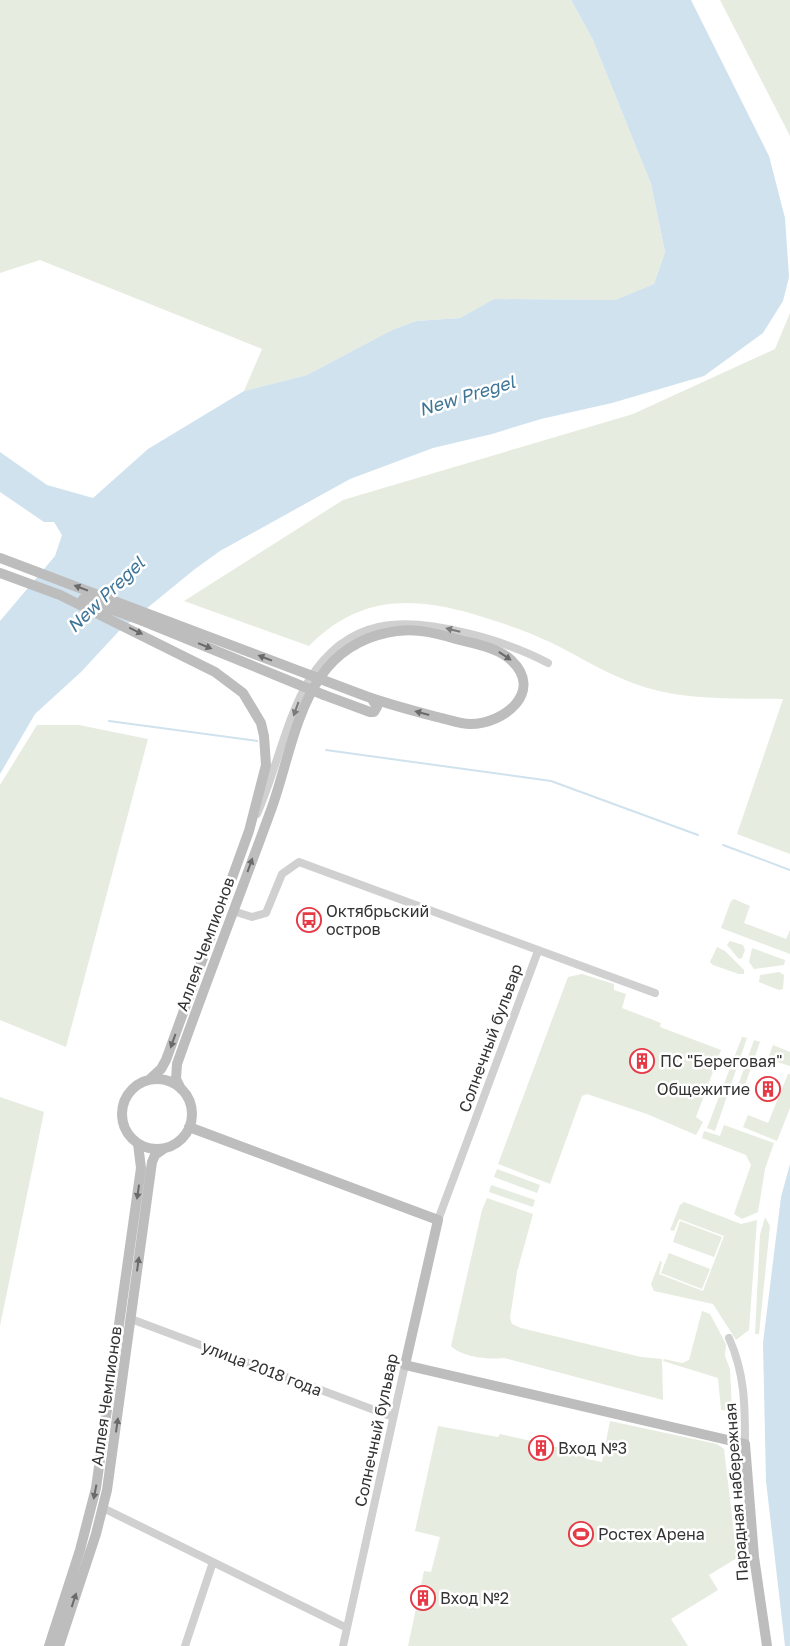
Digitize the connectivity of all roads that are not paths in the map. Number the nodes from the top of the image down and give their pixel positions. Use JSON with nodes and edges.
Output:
{"nodes":[{"id":1,"x":0,"y":558,"type":"edge"},
{"id":2,"x":0,"y":573,"type":"edge"},
{"id":3,"x":60,"y":595,"type":"junction"},
{"id":4,"x":548,"y":663,"type":"dead end"},
{"id":5,"x":372,"y":699,"type":"junction"},
{"id":6,"x":250,"y":831,"type":"junction"},
{"id":7,"x":233,"y":911,"type":"junction"},
{"id":8,"x":538,"y":951,"type":"junction"},
{"id":9,"x":654,"y":993,"type":"dead end"},
{"id":10,"x":149,"y":1080,"type":"junction"},
{"id":11,"x":181,"y":1089,"type":"junction"},
{"id":12,"x":189,"y":1127,"type":"junction"},
{"id":13,"x":138,"y":1144,"type":"junction"},
{"id":14,"x":165,"y":1148,"type":"junction"},
{"id":15,"x":438,"y":1220,"type":"junction"},
{"id":16,"x":131,"y":1319,"type":"junction"},
{"id":17,"x":729,"y":1338,"type":"dead end"},
{"id":18,"x":405,"y":1365,"type":"junction"},
{"id":19,"x":393,"y":1417,"type":"junction"},
{"id":20,"x":745,"y":1444,"type":"junction"},
{"id":21,"x":103,"y":1508,"type":"junction"},
{"id":22,"x":213,"y":1562,"type":"junction"},
{"id":23,"x":347,"y":1628,"type":"junction"},
{"id":24,"x":49,"y":1646,"type":"edge"},
{"id":25,"x":59,"y":1646,"type":"edge"},
{"id":26,"x":185,"y":1646,"type":"edge"},
{"id":27,"x":343,"y":1646,"type":"edge"},
{"id":28,"x":767,"y":1646,"type":"edge"}],
"edges":[{"from":5,"to":1,"type":"main road","name":"Аллея Чемпионов","one_way":true,"bridge":true},
{"from":2,"to":3,"type":"main road"},
{"from":3,"to":5,"type":"main road","one_way":true,"bridge":true},
{"from":3,"to":6,"type":"main road","name":"Аллея Чемпионов","one_way":true},
{"from":4,"to":6,"type":"street","one_way":true},
{"from":7,"to":5,"type":"main road","name":"Аллея Чемпионов","one_way":true},
{"from":6,"to":10,"type":"main road","name":"Аллея Чемпионов","one_way":true},
{"from":7,"to":8,"type":"street"},
{"from":7,"to":11,"type":"main road","name":"Аллея Чемпионов"},
{"from":8,"to":9,"type":"street"},
{"from":8,"to":15,"type":"street","name":"Солнечный бульвар"},
{"from":10,"to":11,"type":"main road"},
{"from":10,"to":13,"type":"main road","name":"Аллея Чемпионов"},
{"from":11,"to":12,"type":"main road","name":"Аллея Чемпионов"},
{"from":12,"to":14,"type":"main road","name":"Аллея Чемпионов"},
{"from":12,"to":15,"type":"main road"},
{"from":13,"to":14,"type":"main road"},
{"from":13,"to":24,"type":"main road","name":"Аллея Чемпионов","one_way":true},
{"from":16,"to":14,"type":"main road","name":"Аллея Чемпионов","one_way":true},
{"from":15,"to":18,"type":"main road","name":"Солнечный бульвар"},
{"from":16,"to":19,"type":"street","name":"улица 2018 года"},
{"from":21,"to":16,"type":"main road","name":"Аллея Чемпионов","one_way":true},
{"from":17,"to":20,"type":"street","name":"Парадная набережная"},
{"from":18,"to":19,"type":"street","name":"Солнечный бульвар"},
{"from":18,"to":20,"type":"main road"},
{"from":19,"to":23,"type":"street","name":"Солнечный бульвар"},
{"from":20,"to":28,"type":"main road","name":"Парадная набережная"},
{"from":21,"to":22,"type":"street"},
{"from":25,"to":21,"type":"main road","name":"Аллея Чемпионов","one_way":true},
{"from":22,"to":23,"type":"street"},
{"from":22,"to":26,"type":"street"},
{"from":23,"to":27,"type":"street","name":"Солнечный бульвар"}]}
